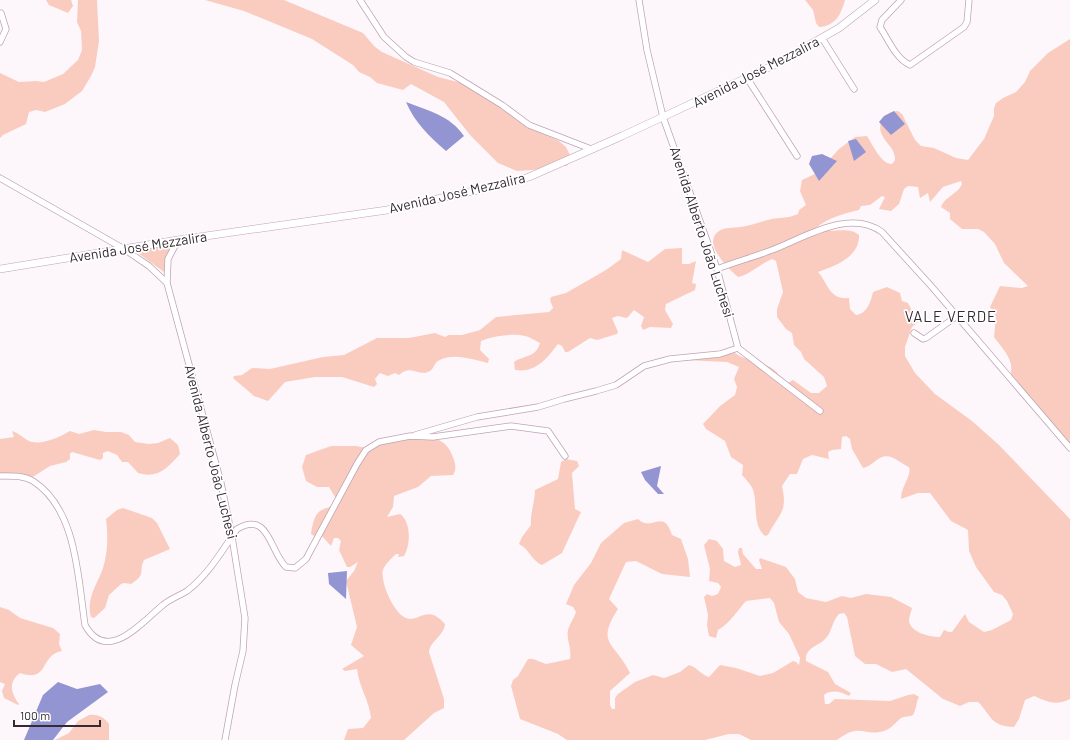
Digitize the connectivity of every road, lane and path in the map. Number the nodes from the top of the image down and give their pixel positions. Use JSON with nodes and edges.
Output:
{"nodes":[{"id":1,"x":360,"y":0,"type":"edge"},
{"id":2,"x":639,"y":0,"type":"edge"},
{"id":3,"x":875,"y":0,"type":"edge"},
{"id":4,"x":901,"y":0,"type":"edge"},
{"id":5,"x":969,"y":0,"type":"edge"},
{"id":6,"x":1,"y":13,"type":"dead end"},
{"id":7,"x":822,"y":38,"type":"junction"},
{"id":8,"x":0,"y":42,"type":"edge"},
{"id":9,"x":747,"y":78,"type":"junction"},
{"id":10,"x":854,"y":88,"type":"dead end"},
{"id":11,"x":663,"y":117,"type":"junction"},
{"id":12,"x":591,"y":149,"type":"junction"},
{"id":13,"x":797,"y":156,"type":"dead end"},
{"id":14,"x":0,"y":178,"type":"edge"},
{"id":15,"x":178,"y":240,"type":"junction"},
{"id":16,"x":124,"y":249,"type":"junction"},
{"id":17,"x":0,"y":269,"type":"edge"},
{"id":18,"x":716,"y":269,"type":"junction"},
{"id":19,"x":167,"y":283,"type":"junction"},
{"id":20,"x":957,"y":316,"type":"junction"},
{"id":21,"x":914,"y":333,"type":"dead end"},
{"id":22,"x":738,"y":348,"type":"junction"},
{"id":23,"x":820,"y":411,"type":"dead end"},
{"id":24,"x":410,"y":436,"type":"junction"},
{"id":25,"x":1070,"y":448,"type":"edge"},
{"id":26,"x":565,"y":456,"type":"dead end"},
{"id":27,"x":0,"y":476,"type":"edge"},
{"id":28,"x":232,"y":537,"type":"junction"},
{"id":29,"x":225,"y":740,"type":"edge"}],
"edges":[{"from":1,"to":12,"type":"street"},
{"from":2,"to":11,"type":"street","name":"Avenida Alberto João Luchesi"},
{"from":3,"to":7,"type":"main road","name":"Avenida José Mezzalira"},
{"from":4,"to":5,"type":"street"},
{"from":6,"to":8,"type":"street"},
{"from":7,"to":9,"type":"main road","name":"Avenida José Mezzalira"},
{"from":7,"to":10,"type":"street"},
{"from":9,"to":11,"type":"main road","name":"Avenida José Mezzalira"},
{"from":9,"to":13,"type":"street"},
{"from":11,"to":12,"type":"main road","name":"Avenida José Mezzalira"},
{"from":11,"to":18,"type":"street","name":"Avenida Alberto João Luchesi"},
{"from":12,"to":15,"type":"main road","name":"Avenida José Mezzalira"},
{"from":14,"to":16,"type":"street"},
{"from":15,"to":16,"type":"main road","name":"Avenida José Mezzalira"},
{"from":15,"to":19,"type":"street"},
{"from":16,"to":17,"type":"main road","name":"Avenida José Mezzalira"},
{"from":16,"to":19,"type":"street"},
{"from":18,"to":20,"type":"street"},
{"from":18,"to":22,"type":"street","name":"Avenida Alberto João Luchesi"},
{"from":19,"to":28,"type":"street","name":"Avenida Alberto João Luchesi"},
{"from":20,"to":21,"type":"street"},
{"from":20,"to":25,"type":"street"},
{"from":22,"to":23,"type":"street"},
{"from":22,"to":24,"type":"street"},
{"from":24,"to":26,"type":"street"},
{"from":24,"to":28,"type":"street"},
{"from":27,"to":28,"type":"street"},
{"from":28,"to":29,"type":"street","name":"Avenida Alberto João Luchesi"}]}
